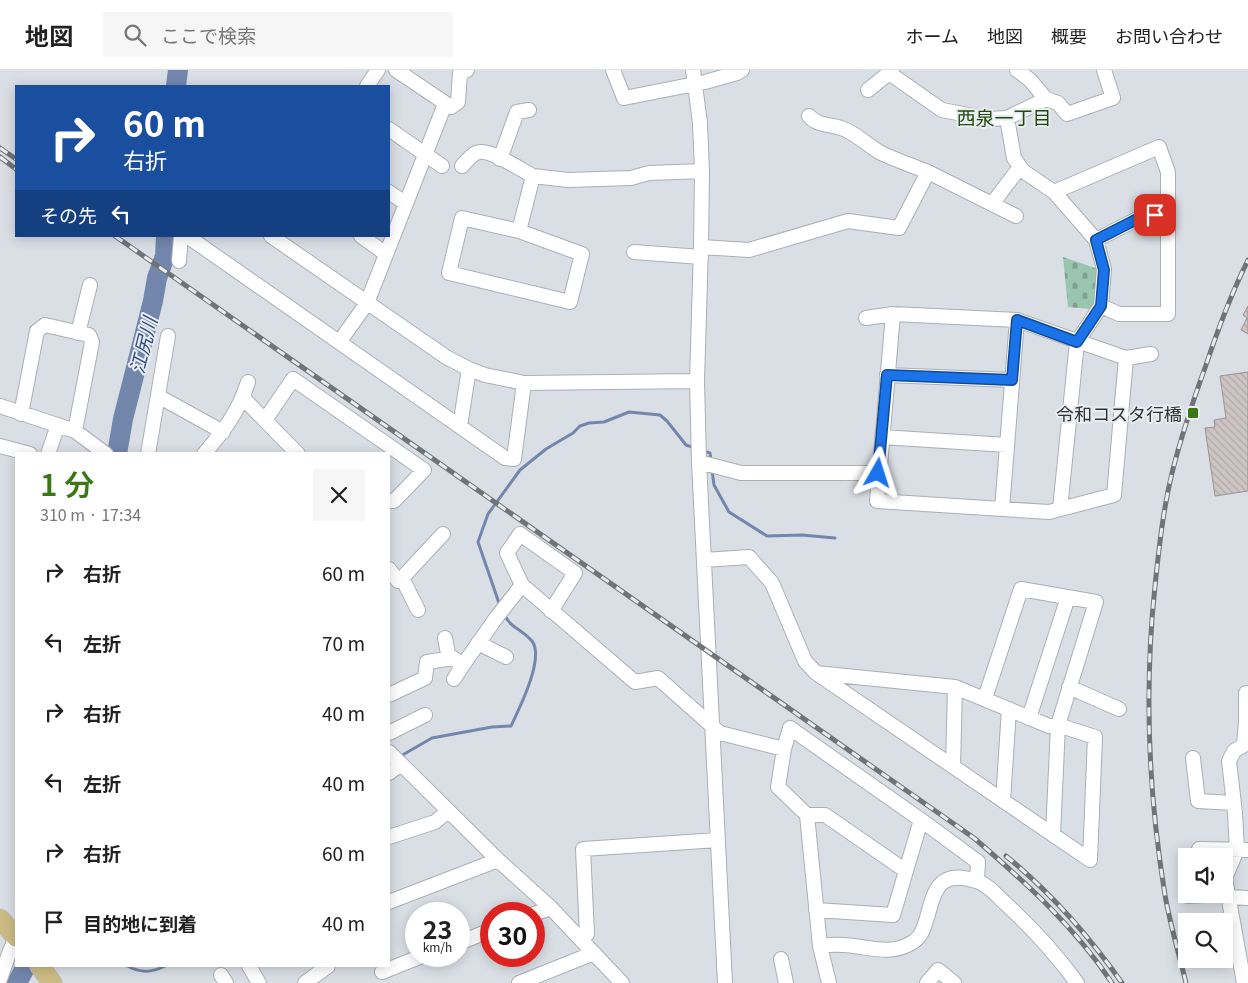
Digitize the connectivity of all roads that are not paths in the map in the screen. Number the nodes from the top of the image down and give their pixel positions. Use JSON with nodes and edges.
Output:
{"nodes":[{"id":1,"x":378,"y":70,"type":"edge"},
{"id":2,"x":396,"y":70,"type":"edge"},
{"id":3,"x":467,"y":70,"type":"edge"},
{"id":4,"x":613,"y":70,"type":"edge"},
{"id":5,"x":742,"y":70,"type":"edge"},
{"id":6,"x":1017,"y":70,"type":"edge"},
{"id":7,"x":1104,"y":70,"type":"edge"},
{"id":8,"x":890,"y":72,"type":"edge"},
{"id":9,"x":694,"y":76,"type":"edge"},
{"id":10,"x":368,"y":85,"type":"edge"},
{"id":11,"x":868,"y":90,"type":"dead end"},
{"id":12,"x":1046,"y":99,"type":"junction"},
{"id":13,"x":445,"y":104,"type":"junction"},
{"id":14,"x":529,"y":110,"type":"dead end"},
{"id":15,"x":809,"y":116,"type":"dead end"},
{"id":16,"x":1007,"y":118,"type":"junction"},
{"id":17,"x":390,"y":130,"type":"edge"},
{"id":18,"x":425,"y":155,"type":"junction"},
{"id":19,"x":500,"y":159,"type":"junction"},
{"id":20,"x":442,"y":166,"type":"dead end"},
{"id":21,"x":462,"y":166,"type":"dead end"},
{"id":22,"x":1020,"y":167,"type":"junction"},
{"id":23,"x":702,"y":171,"type":"junction"},
{"id":24,"x":928,"y":172,"type":"junction"},
{"id":25,"x":533,"y":176,"type":"junction"},
{"id":26,"x":1054,"y":192,"type":"junction"},
{"id":27,"x":390,"y":193,"type":"edge"},
{"id":28,"x":405,"y":203,"type":"junction"},
{"id":29,"x":992,"y":204,"type":"junction"},
{"id":30,"x":1168,"y":214,"type":"junction"},
{"id":31,"x":1016,"y":216,"type":"dead end"},
{"id":32,"x":519,"y":231,"type":"junction"},
{"id":33,"x":181,"y":237,"type":"edge"},
{"id":34,"x":188,"y":237,"type":"edge"},
{"id":35,"x":272,"y":237,"type":"edge"},
{"id":36,"x":361,"y":237,"type":"edge"},
{"id":37,"x":1096,"y":240,"type":"junction"},
{"id":38,"x":634,"y":252,"type":"dead end"},
{"id":39,"x":701,"y":252,"type":"junction"},
{"id":40,"x":386,"y":254,"type":"junction"},
{"id":41,"x":179,"y":261,"type":"dead end"},
{"id":42,"x":90,"y":285,"type":"dead end"},
{"id":43,"x":367,"y":303,"type":"junction"},
{"id":44,"x":1101,"y":306,"type":"junction"},
{"id":45,"x":892,"y":314,"type":"junction"},
{"id":46,"x":866,"y":318,"type":"dead end"},
{"id":47,"x":1017,"y":320,"type":"junction"},
{"id":48,"x":78,"y":333,"type":"junction"},
{"id":49,"x":168,"y":336,"type":"dead end"},
{"id":50,"x":340,"y":341,"type":"junction"},
{"id":51,"x":1077,"y":342,"type":"junction"},
{"id":52,"x":1151,"y":354,"type":"dead end"},
{"id":53,"x":1126,"y":358,"type":"junction"},
{"id":54,"x":469,"y":369,"type":"junction"},
{"id":55,"x":887,"y":375,"type":"junction"},
{"id":56,"x":1012,"y":380,"type":"junction"},
{"id":57,"x":697,"y":381,"type":"junction"},
{"id":58,"x":248,"y":382,"type":"dead end"},
{"id":59,"x":524,"y":383,"type":"junction"},
{"id":60,"x":158,"y":396,"type":"junction"},
{"id":61,"x":243,"y":398,"type":"junction"},
{"id":62,"x":0,"y":406,"type":"edge"},
{"id":63,"x":21,"y":414,"type":"junction"},
{"id":64,"x":265,"y":420,"type":"junction"},
{"id":65,"x":58,"y":425,"type":"junction"},
{"id":66,"x":460,"y":426,"type":"junction"},
{"id":67,"x":75,"y":431,"type":"junction"},
{"id":68,"x":223,"y":432,"type":"junction"},
{"id":69,"x":882,"y":437,"type":"junction"},
{"id":70,"x":1006,"y":445,"type":"junction"},
{"id":71,"x":0,"y":446,"type":"edge"},
{"id":72,"x":22,"y":452,"type":"edge"},
{"id":73,"x":49,"y":452,"type":"edge"},
{"id":74,"x":103,"y":452,"type":"edge"},
{"id":75,"x":148,"y":452,"type":"edge"},
{"id":76,"x":206,"y":452,"type":"edge"},
{"id":77,"x":296,"y":452,"type":"edge"},
{"id":78,"x":699,"y":462,"type":"junction"},
{"id":79,"x":878,"y":473,"type":"junction"},
{"id":80,"x":390,"y":501,"type":"edge"},
{"id":81,"x":1002,"y":509,"type":"junction"},
{"id":82,"x":1060,"y":509,"type":"junction"},
{"id":83,"x":443,"y":534,"type":"dead end"},
{"id":84,"x":704,"y":560,"type":"junction"},
{"id":85,"x":390,"y":570,"type":"edge"},
{"id":86,"x":402,"y":578,"type":"junction"},
{"id":87,"x":522,"y":585,"type":"junction"},
{"id":88,"x":1068,"y":597,"type":"junction"},
{"id":89,"x":418,"y":610,"type":"dead end"},
{"id":90,"x":551,"y":611,"type":"junction"},
{"id":91,"x":445,"y":638,"type":"dead end"},
{"id":92,"x":478,"y":643,"type":"junction"},
{"id":93,"x":506,"y":657,"type":"dead end"},
{"id":94,"x":449,"y":658,"type":"junction"},
{"id":95,"x":463,"y":665,"type":"junction"},
{"id":96,"x":816,"y":673,"type":"junction"},
{"id":97,"x":454,"y":679,"type":"dead end"},
{"id":98,"x":955,"y":687,"type":"junction"},
{"id":99,"x":1069,"y":687,"type":"junction"},
{"id":100,"x":1246,"y":693,"type":"dead end"},
{"id":101,"x":390,"y":695,"type":"edge"},
{"id":102,"x":985,"y":698,"type":"junction"},
{"id":103,"x":1009,"y":709,"type":"junction"},
{"id":104,"x":1119,"y":709,"type":"dead end"},
{"id":105,"x":425,"y":715,"type":"dead end"},
{"id":106,"x":1029,"y":718,"type":"junction"},
{"id":107,"x":1247,"y":721,"type":"edge"},
{"id":108,"x":1058,"y":725,"type":"junction"},
{"id":109,"x":712,"y":726,"type":"junction"},
{"id":110,"x":390,"y":732,"type":"edge"},
{"id":111,"x":784,"y":749,"type":"junction"},
{"id":112,"x":390,"y":753,"type":"edge"},
{"id":113,"x":1193,"y":758,"type":"dead end"},
{"id":114,"x":401,"y":764,"type":"junction"},
{"id":115,"x":953,"y":767,"type":"junction"},
{"id":116,"x":390,"y":772,"type":"edge"},
{"id":117,"x":1004,"y":802,"type":"junction"},
{"id":118,"x":1239,"y":809,"type":"edge"},
{"id":119,"x":448,"y":811,"type":"junction"},
{"id":120,"x":807,"y":815,"type":"junction"},
{"id":121,"x":921,"y":820,"type":"junction"},
{"id":122,"x":1053,"y":835,"type":"junction"},
{"id":123,"x":390,"y":837,"type":"edge"},
{"id":124,"x":718,"y":840,"type":"junction"},
{"id":125,"x":1242,"y":850,"type":"edge"},
{"id":126,"x":498,"y":860,"type":"junction"},
{"id":127,"x":1233,"y":865,"type":"edge"},
{"id":128,"x":906,"y":871,"type":"junction"},
{"id":129,"x":977,"y":881,"type":"junction"},
{"id":130,"x":1233,"y":896,"type":"edge"},
{"id":131,"x":1248,"y":898,"type":"edge"},
{"id":132,"x":390,"y":902,"type":"edge"},
{"id":133,"x":1229,"y":903,"type":"edge"},
{"id":134,"x":551,"y":908,"type":"junction"},
{"id":135,"x":545,"y":910,"type":"edge"},
{"id":136,"x":816,"y":910,"type":"junction"},
{"id":137,"x":0,"y":919,"type":"edge"},
{"id":138,"x":15,"y":936,"type":"edge"},
{"id":139,"x":15,"y":940,"type":"edge"},
{"id":140,"x":582,"y":941,"type":"junction"},
{"id":141,"x":820,"y":946,"type":"junction"},
{"id":142,"x":594,"y":953,"type":"junction"},
{"id":143,"x":781,"y":958,"type":"dead end"},
{"id":144,"x":405,"y":964,"type":"edge"},
{"id":145,"x":41,"y":967,"type":"edge"},
{"id":146,"x":250,"y":967,"type":"edge"},
{"id":147,"x":324,"y":974,"type":"edge"},
{"id":148,"x":382,"y":974,"type":"edge"},
{"id":149,"x":0,"y":979,"type":"edge"},
{"id":150,"x":52,"y":983,"type":"edge"},
{"id":151,"x":259,"y":983,"type":"edge"},
{"id":152,"x":305,"y":983,"type":"edge"},
{"id":153,"x":519,"y":983,"type":"edge"},
{"id":154,"x":622,"y":983,"type":"edge"},
{"id":155,"x":725,"y":983,"type":"edge"},
{"id":156,"x":786,"y":983,"type":"edge"},
{"id":157,"x":829,"y":983,"type":"edge"},
{"id":158,"x":928,"y":983,"type":"edge"},
{"id":159,"x":954,"y":983,"type":"edge"},
{"id":160,"x":1077,"y":983,"type":"edge"},
{"id":161,"x":1244,"y":983,"type":"edge"}],
"edges":[{"from":1,"to":10,"type":"street"},
{"from":2,"to":13,"type":"street"},
{"from":3,"to":13,"type":"street"},
{"from":4,"to":9,"type":"street"},
{"from":5,"to":9,"type":"street"},
{"from":6,"to":12,"type":"street"},
{"from":7,"to":12,"type":"street"},
{"from":8,"to":11,"type":"street"},
{"from":8,"to":16,"type":"street"},
{"from":9,"to":23,"type":"street"},
{"from":12,"to":16,"type":"street"},
{"from":13,"to":18,"type":"street"},
{"from":14,"to":19,"type":"street"},
{"from":15,"to":24,"type":"street"},
{"from":16,"to":22,"type":"street"},
{"from":17,"to":18,"type":"street"},
{"from":18,"to":20,"type":"street"},
{"from":18,"to":28,"type":"street"},
{"from":19,"to":21,"type":"street"},
{"from":19,"to":25,"type":"street"},
{"from":22,"to":26,"type":"street"},
{"from":22,"to":29,"type":"street"},
{"from":23,"to":25,"type":"street"},
{"from":23,"to":39,"type":"street"},
{"from":24,"to":29,"type":"street"},
{"from":24,"to":39,"type":"street"},
{"from":25,"to":32,"type":"street"},
{"from":26,"to":30,"type":"street"},
{"from":26,"to":37,"type":"street"},
{"from":27,"to":28,"type":"street"},
{"from":28,"to":40,"type":"street"},
{"from":29,"to":31,"type":"street"},
{"from":30,"to":37,"type":"street"},
{"from":30,"to":44,"type":"street"},
{"from":32,"to":32,"type":"street"},
{"from":33,"to":41,"type":"street"},
{"from":34,"to":50,"type":"street"},
{"from":35,"to":43,"type":"street"},
{"from":36,"to":40,"type":"street"},
{"from":37,"to":44,"type":"street"},
{"from":38,"to":39,"type":"street"},
{"from":39,"to":57,"type":"street"},
{"from":40,"to":43,"type":"street"},
{"from":42,"to":48,"type":"street"},
{"from":43,"to":50,"type":"street"},
{"from":43,"to":54,"type":"street"},
{"from":44,"to":51,"type":"street"},
{"from":45,"to":46,"type":"street"},
{"from":45,"to":47,"type":"street"},
{"from":45,"to":55,"type":"street"},
{"from":47,"to":51,"type":"street"},
{"from":47,"to":56,"type":"street"},
{"from":48,"to":63,"type":"street"},
{"from":48,"to":67,"type":"street"},
{"from":49,"to":60,"type":"street"},
{"from":50,"to":66,"type":"street"},
{"from":51,"to":53,"type":"street"},
{"from":51,"to":82,"type":"street"},
{"from":52,"to":53,"type":"street"},
{"from":53,"to":82,"type":"street"},
{"from":54,"to":59,"type":"street"},
{"from":54,"to":66,"type":"street"},
{"from":55,"to":56,"type":"street"},
{"from":55,"to":69,"type":"street"},
{"from":56,"to":70,"type":"street"},
{"from":57,"to":59,"type":"street"},
{"from":57,"to":78,"type":"street"},
{"from":58,"to":61,"type":"street"},
{"from":59,"to":66,"type":"street"},
{"from":60,"to":68,"type":"street"},
{"from":60,"to":75,"type":"street"},
{"from":61,"to":64,"type":"street"},
{"from":61,"to":68,"type":"street"},
{"from":62,"to":63,"type":"street"},
{"from":63,"to":65,"type":"street"},
{"from":64,"to":77,"type":"street"},
{"from":64,"to":80,"type":"street"},
{"from":65,"to":67,"type":"street"},
{"from":65,"to":73,"type":"street"},
{"from":67,"to":74,"type":"street"},
{"from":68,"to":76,"type":"street"},
{"from":69,"to":70,"type":"street"},
{"from":69,"to":79,"type":"street"},
{"from":70,"to":81,"type":"street"},
{"from":71,"to":72,"type":"street"},
{"from":78,"to":79,"type":"street"},
{"from":78,"to":84,"type":"street"},
{"from":79,"to":81,"type":"street"},
{"from":81,"to":82,"type":"street"},
{"from":83,"to":86,"type":"street"},
{"from":84,"to":96,"type":"street"},
{"from":84,"to":109,"type":"street"},
{"from":85,"to":86,"type":"street"},
{"from":86,"to":89,"type":"street"},
{"from":87,"to":90,"type":"street"},
{"from":87,"to":90,"type":"street"},
{"from":87,"to":92,"type":"street"},
{"from":88,"to":99,"type":"street"},
{"from":88,"to":102,"type":"street"},
{"from":88,"to":106,"type":"street"},
{"from":90,"to":109,"type":"street"},
{"from":91,"to":94,"type":"street"},
{"from":92,"to":93,"type":"street"},
{"from":92,"to":95,"type":"street"},
{"from":94,"to":95,"type":"street"},
{"from":94,"to":101,"type":"street"},
{"from":95,"to":97,"type":"street"},
{"from":96,"to":98,"type":"street"},
{"from":96,"to":115,"type":"street"},
{"from":98,"to":102,"type":"street"},
{"from":98,"to":115,"type":"street"},
{"from":99,"to":104,"type":"street"},
{"from":99,"to":108,"type":"street"},
{"from":100,"to":107,"type":"street"},
{"from":102,"to":103,"type":"street"},
{"from":103,"to":106,"type":"street"},
{"from":103,"to":117,"type":"street"},
{"from":105,"to":110,"type":"street"},
{"from":106,"to":108,"type":"street"},
{"from":107,"to":118,"type":"street"},
{"from":108,"to":122,"type":"street"},
{"from":108,"to":122,"type":"street"},
{"from":109,"to":111,"type":"street"},
{"from":109,"to":124,"type":"street"},
{"from":111,"to":120,"type":"street"},
{"from":111,"to":121,"type":"street"},
{"from":112,"to":114,"type":"street"},
{"from":113,"to":118,"type":"street"},
{"from":114,"to":116,"type":"street"},
{"from":114,"to":119,"type":"street"},
{"from":115,"to":117,"type":"street"},
{"from":117,"to":122,"type":"street"},
{"from":118,"to":125,"type":"street"},
{"from":119,"to":123,"type":"street"},
{"from":119,"to":126,"type":"street"},
{"from":120,"to":128,"type":"street"},
{"from":120,"to":136,"type":"street"},
{"from":121,"to":128,"type":"street"},
{"from":121,"to":129,"type":"street"},
{"from":124,"to":140,"type":"street"},
{"from":124,"to":155,"type":"street"},
{"from":125,"to":127,"type":"street"},
{"from":126,"to":132,"type":"street"},
{"from":126,"to":134,"type":"street"},
{"from":128,"to":136,"type":"street"},
{"from":129,"to":141,"type":"street"},
{"from":129,"to":160,"type":"street"},
{"from":130,"to":131,"type":"street"},
{"from":133,"to":161,"type":"street"},
{"from":134,"to":135,"type":"street"},
{"from":134,"to":140,"type":"street"},
{"from":136,"to":141,"type":"street"},
{"from":137,"to":138,"type":"main road"},
{"from":139,"to":149,"type":"street"},
{"from":140,"to":142,"type":"street"},
{"from":141,"to":157,"type":"street"},
{"from":142,"to":153,"type":"street"},
{"from":142,"to":154,"type":"street"},
{"from":143,"to":156,"type":"street"},
{"from":144,"to":148,"type":"street"},
{"from":145,"to":150,"type":"main road"},
{"from":146,"to":151,"type":"street"},
{"from":147,"to":152,"type":"street"},
{"from":158,"to":159,"type":"street"}]}
